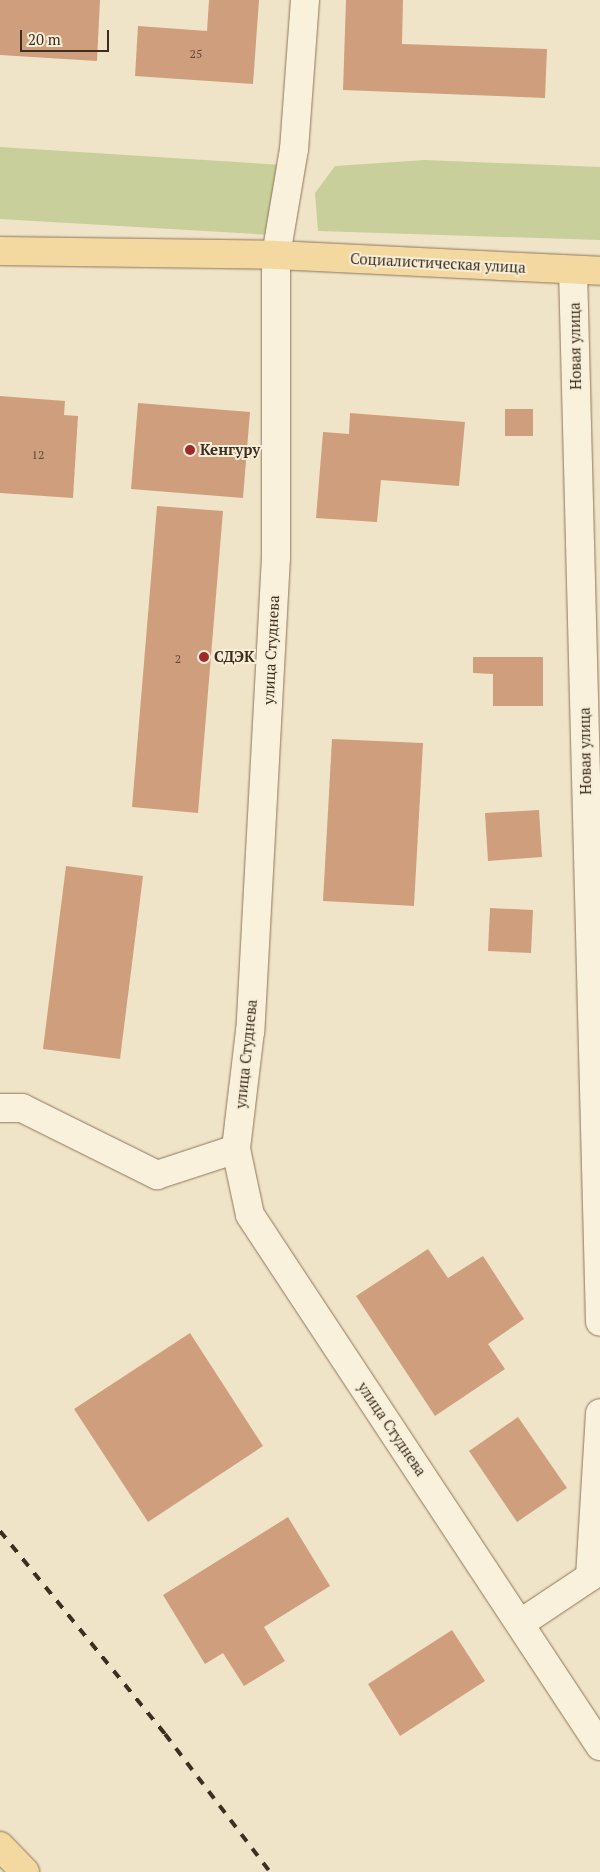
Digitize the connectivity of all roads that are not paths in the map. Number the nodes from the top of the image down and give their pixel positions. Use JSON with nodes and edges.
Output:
{"nodes":[{"id":1,"x":305,"y":0,"type":"edge"},
{"id":2,"x":0,"y":251,"type":"edge"},
{"id":3,"x":276,"y":255,"type":"junction"},
{"id":4,"x":573,"y":270,"type":"junction"},
{"id":5,"x":600,"y":271,"type":"edge"},
{"id":6,"x":0,"y":1108,"type":"edge"},
{"id":7,"x":236,"y":1149,"type":"junction"},
{"id":8,"x":600,"y":1322,"type":"edge"},
{"id":9,"x":600,"y":1414,"type":"edge"},
{"id":10,"x":521,"y":1623,"type":"junction"},
{"id":11,"x":600,"y":1746,"type":"edge"},
{"id":12,"x":0,"y":1846,"type":"edge"},
{"id":13,"x":25,"y":1872,"type":"edge"}],
"edges":[{"from":1,"to":3,"type":"street"},
{"from":2,"to":3,"type":"main road","name":"Социалистическая улица"},
{"from":3,"to":4,"type":"main road","name":"Социалистическая улица"},
{"from":3,"to":7,"type":"street","name":"улица Студнева"},
{"from":4,"to":5,"type":"main road","name":"Социалистическая улица"},
{"from":4,"to":8,"type":"street","name":"Новая улица"},
{"from":6,"to":7,"type":"street"},
{"from":7,"to":10,"type":"street","name":"улица Студнева"},
{"from":9,"to":10,"type":"street"},
{"from":10,"to":11,"type":"street","name":"улица Студнева"},
{"from":12,"to":13,"type":"main road"}]}
